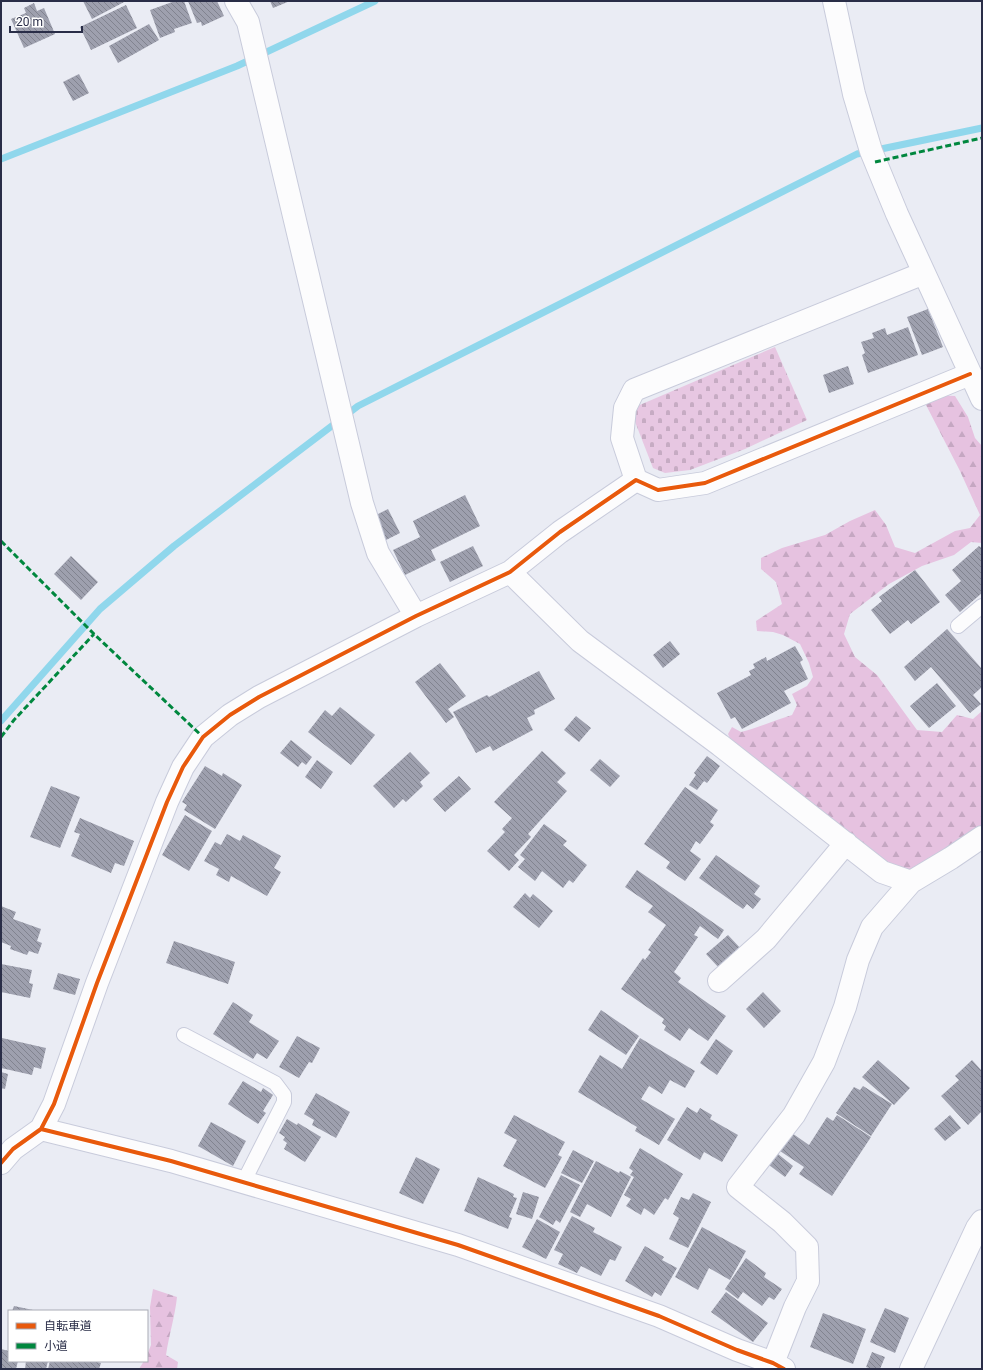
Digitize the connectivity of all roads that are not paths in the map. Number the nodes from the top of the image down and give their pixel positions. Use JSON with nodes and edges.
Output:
{"nodes":[{"id":1,"x":236,"y":1,"type":"edge"},
{"id":2,"x":834,"y":1,"type":"edge"},
{"id":3,"x":924,"y":273,"type":"junction"},
{"id":4,"x":970,"y":374,"type":"junction"},
{"id":5,"x":982,"y":399,"type":"edge"},
{"id":6,"x":636,"y":480,"type":"junction"},
{"id":7,"x":510,"y":572,"type":"junction"},
{"id":8,"x":982,"y":606,"type":"edge"},
{"id":9,"x":416,"y":616,"type":"junction"},
{"id":10,"x":958,"y":626,"type":"dead end"},
{"id":11,"x":982,"y":837,"type":"edge"},
{"id":12,"x":846,"y":844,"type":"junction"},
{"id":13,"x":911,"y":882,"type":"junction"},
{"id":14,"x":719,"y":981,"type":"dead end"},
{"id":15,"x":184,"y":1035,"type":"dead end"},
{"id":16,"x":41,"y":1129,"type":"junction"},
{"id":17,"x":1,"y":1164,"type":"edge"},
{"id":18,"x":243,"y":1183,"type":"junction"},
{"id":19,"x":982,"y":1221,"type":"edge"},
{"id":20,"x":778,"y":1366,"type":"edge"},
{"id":21,"x":911,"y":1369,"type":"edge"}],
"edges":[{"from":1,"to":9,"type":"street"},
{"from":2,"to":3,"type":"street"},
{"from":3,"to":4,"type":"street"},
{"from":3,"to":6,"type":"street"},
{"from":4,"to":5,"type":"street"},
{"from":4,"to":6,"type":"street"},
{"from":6,"to":7,"type":"street"},
{"from":7,"to":9,"type":"street"},
{"from":7,"to":12,"type":"street"},
{"from":8,"to":10,"type":"lane"},
{"from":9,"to":16,"type":"street"},
{"from":11,"to":13,"type":"street"},
{"from":12,"to":13,"type":"street"},
{"from":12,"to":14,"type":"street"},
{"from":13,"to":20,"type":"street"},
{"from":15,"to":18,"type":"lane"},
{"from":16,"to":17,"type":"street"},
{"from":16,"to":18,"type":"street"},
{"from":18,"to":20,"type":"street"},
{"from":19,"to":21,"type":"street"}]}
